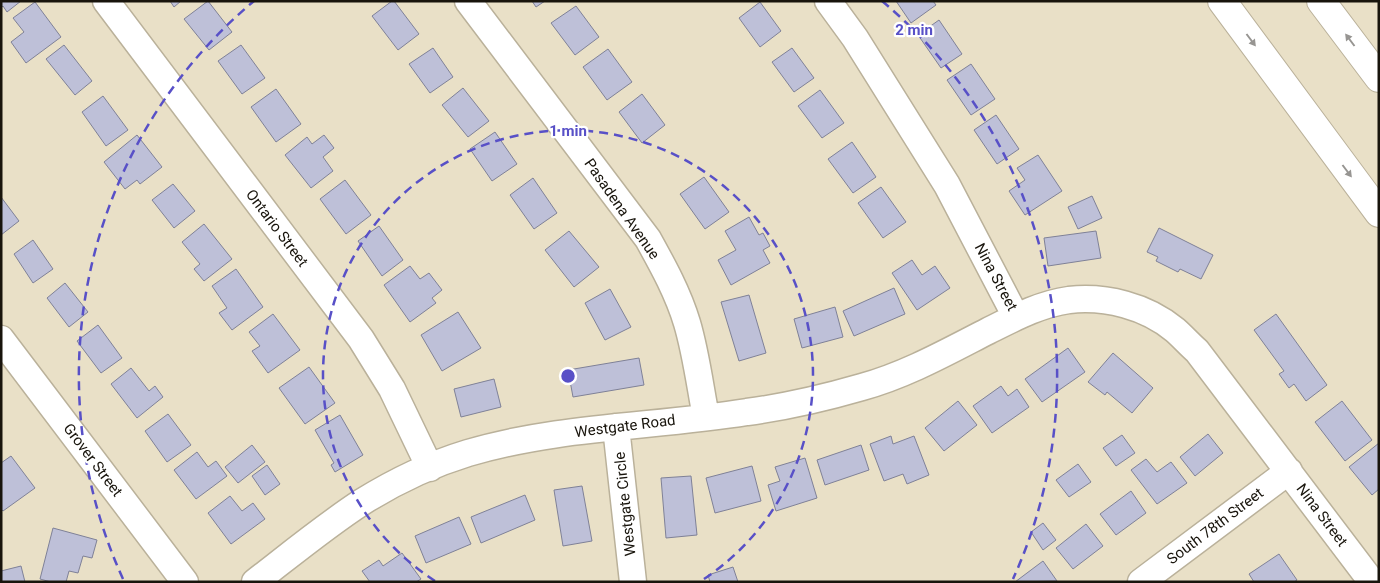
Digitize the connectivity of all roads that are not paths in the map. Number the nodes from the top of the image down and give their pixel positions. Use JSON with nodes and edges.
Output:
{"nodes":[{"id":1,"x":106,"y":1,"type":"edge"},
{"id":2,"x":468,"y":1,"type":"edge"},
{"id":3,"x":828,"y":1,"type":"edge"},
{"id":4,"x":1222,"y":1,"type":"edge"},
{"id":5,"x":1321,"y":1,"type":"edge"},
{"id":6,"x":1379,"y":78,"type":"edge"},
{"id":7,"x":1379,"y":213,"type":"edge"},
{"id":8,"x":1016,"y":317,"type":"junction"},
{"id":9,"x":1,"y":339,"type":"edge"},
{"id":10,"x":706,"y":417,"type":"junction"},
{"id":11,"x":616,"y":427,"type":"junction"},
{"id":12,"x":430,"y":468,"type":"junction"},
{"id":13,"x":1289,"y":471,"type":"junction"},
{"id":14,"x":185,"y":582,"type":"edge"},
{"id":15,"x":255,"y":582,"type":"edge"},
{"id":16,"x":633,"y":582,"type":"edge"},
{"id":17,"x":1142,"y":582,"type":"edge"},
{"id":18,"x":1372,"y":582,"type":"edge"}],
"edges":[{"from":1,"to":12,"type":"street","name":"Ontario Street"},
{"from":2,"to":10,"type":"street","name":"Pasadena Avenue"},
{"from":3,"to":8,"type":"street","name":"Nina Street"},
{"from":4,"to":7,"type":"highway","one_way":true},
{"from":6,"to":5,"type":"highway","one_way":true},
{"from":8,"to":10,"type":"street","name":"Westgate Road"},
{"from":8,"to":13,"type":"street","name":"Nina Street"},
{"from":9,"to":14,"type":"street","name":"Grover Street"},
{"from":10,"to":11,"type":"street","name":"Westgate Road"},
{"from":11,"to":12,"type":"street","name":"Westgate Road"},
{"from":11,"to":16,"type":"street","name":"Westgate Circle"},
{"from":12,"to":15,"type":"street","name":"Westgate Road"},
{"from":13,"to":17,"type":"street","name":"South 78th Street"},
{"from":13,"to":18,"type":"street","name":"Nina Street"}]}
